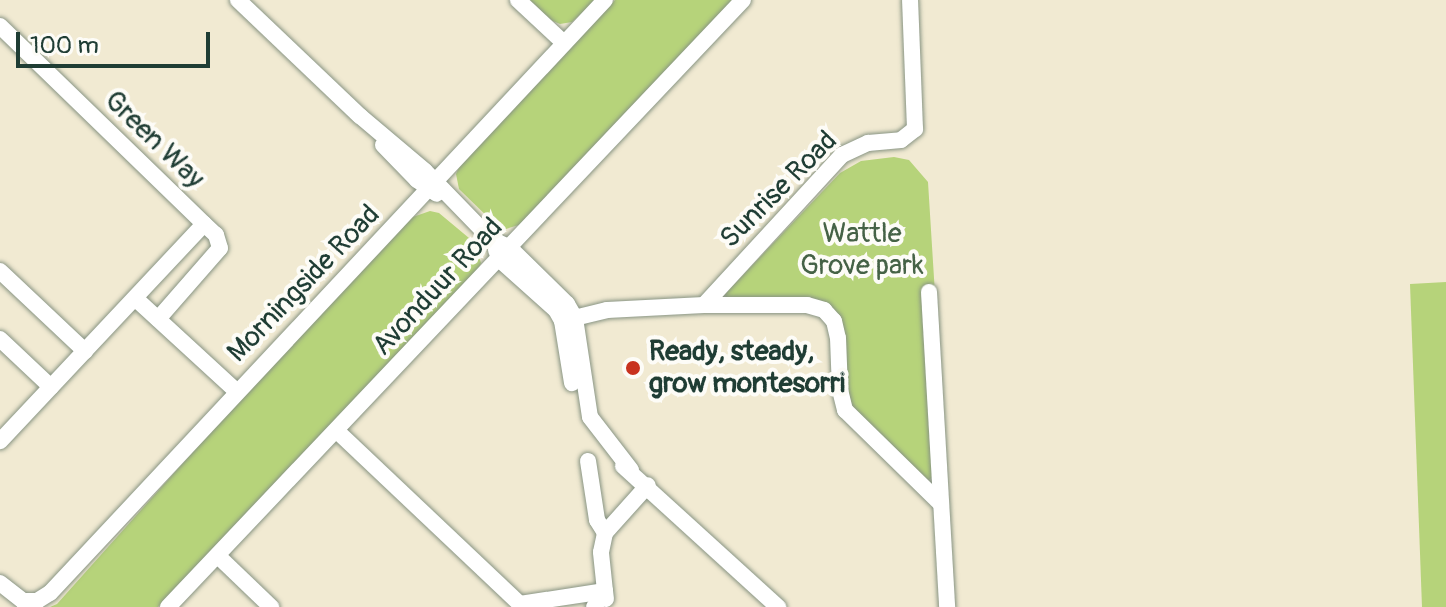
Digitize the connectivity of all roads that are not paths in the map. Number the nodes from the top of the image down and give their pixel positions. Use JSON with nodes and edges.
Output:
{"nodes":[{"id":1,"x":238,"y":0,"type":"edge"},
{"id":2,"x":518,"y":0,"type":"edge"},
{"id":3,"x":605,"y":0,"type":"edge"},
{"id":4,"x":743,"y":0,"type":"edge"},
{"id":5,"x":910,"y":0,"type":"edge"},
{"id":6,"x":0,"y":26,"type":"edge"},
{"id":7,"x":564,"y":43,"type":"junction"},
{"id":8,"x":433,"y":186,"type":"junction"},
{"id":9,"x":204,"y":224,"type":"junction"},
{"id":10,"x":505,"y":254,"type":"junction"},
{"id":11,"x":0,"y":271,"type":"edge"},
{"id":12,"x":929,"y":292,"type":"dead end"},
{"id":13,"x":136,"y":299,"type":"junction"},
{"id":14,"x":704,"y":305,"type":"junction"},
{"id":15,"x":158,"y":319,"type":"junction"},
{"id":16,"x":568,"y":320,"type":"junction"},
{"id":17,"x":0,"y":339,"type":"edge"},
{"id":18,"x":85,"y":351,"type":"junction"},
{"id":19,"x":51,"y":387,"type":"junction"},
{"id":20,"x":237,"y":392,"type":"junction"},
{"id":21,"x":338,"y":432,"type":"junction"},
{"id":22,"x":0,"y":441,"type":"edge"},
{"id":23,"x":588,"y":461,"type":"dead end"},
{"id":24,"x":648,"y":485,"type":"junction"},
{"id":25,"x":940,"y":503,"type":"junction"},
{"id":26,"x":605,"y":533,"type":"junction"},
{"id":27,"x":218,"y":556,"type":"junction"},
{"id":28,"x":0,"y":583,"type":"edge"},
{"id":29,"x":606,"y":599,"type":"edge"},
{"id":30,"x":521,"y":606,"type":"edge"},
{"id":31,"x":168,"y":607,"type":"edge"},
{"id":32,"x":271,"y":607,"type":"edge"},
{"id":33,"x":594,"y":607,"type":"edge"},
{"id":34,"x":778,"y":607,"type":"edge"},
{"id":35,"x":947,"y":607,"type":"edge"}],
"edges":[{"from":1,"to":8,"type":"street"},
{"from":2,"to":7,"type":"street"},
{"from":3,"to":7,"type":"street","name":"Morningside Road"},
{"from":4,"to":10,"type":"street","name":"Avonduur Road"},
{"from":5,"to":14,"type":"street","name":"Sunrise Road"},
{"from":6,"to":9,"type":"street","name":"Green Way"},
{"from":7,"to":8,"type":"street","name":"Morningside Road"},
{"from":8,"to":10,"type":"street"},
{"from":8,"to":20,"type":"street","name":"Morningside Road"},
{"from":9,"to":13,"type":"street","name":"Green Way"},
{"from":9,"to":15,"type":"street","name":"Green Way"},
{"from":10,"to":16,"type":"street"},
{"from":10,"to":21,"type":"street","name":"Avonduur Road"},
{"from":11,"to":18,"type":"street"},
{"from":12,"to":25,"type":"street"},
{"from":13,"to":15,"type":"street"},
{"from":13,"to":18,"type":"street","name":"Green Way"},
{"from":14,"to":16,"type":"street"},
{"from":14,"to":25,"type":"street"},
{"from":15,"to":20,"type":"street"},
{"from":16,"to":24,"type":"street"},
{"from":17,"to":19,"type":"street"},
{"from":18,"to":19,"type":"street","name":"Green Way"},
{"from":19,"to":22,"type":"street","name":"Green Way"},
{"from":20,"to":28,"type":"street","name":"Morningside Road"},
{"from":21,"to":27,"type":"street","name":"Avonduur Road"},
{"from":21,"to":30,"type":"street"},
{"from":23,"to":26,"type":"street"},
{"from":24,"to":26,"type":"street"},
{"from":24,"to":34,"type":"street"},
{"from":25,"to":35,"type":"street"},
{"from":26,"to":29,"type":"street"},
{"from":27,"to":31,"type":"street","name":"Avonduur Road"},
{"from":27,"to":32,"type":"street"},
{"from":29,"to":30,"type":"street"},
{"from":29,"to":33,"type":"street"}]}
